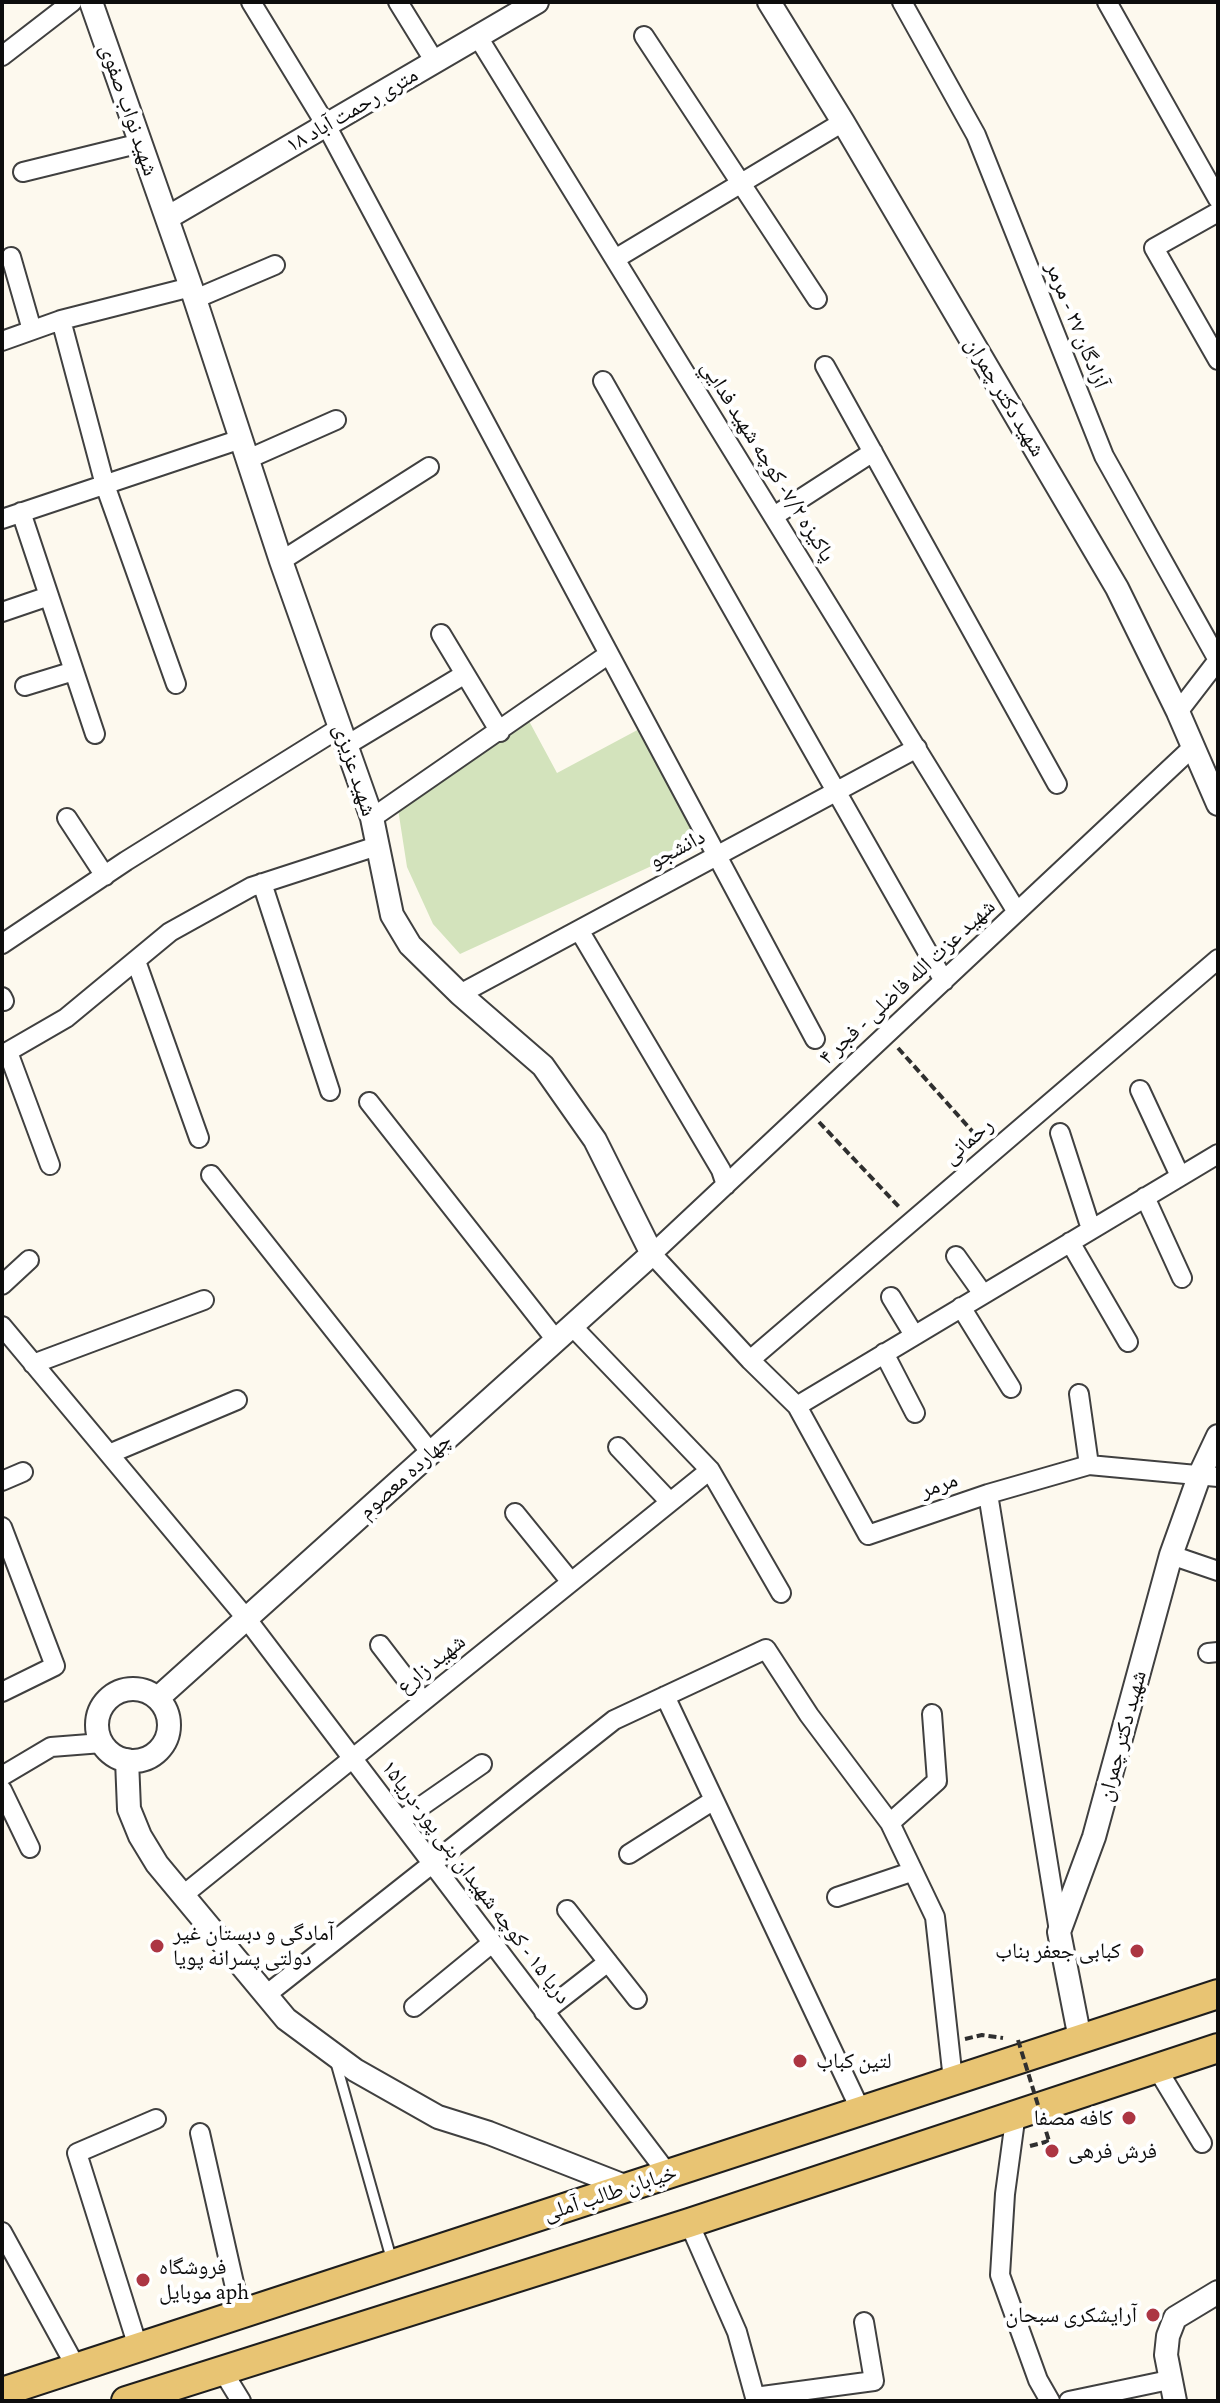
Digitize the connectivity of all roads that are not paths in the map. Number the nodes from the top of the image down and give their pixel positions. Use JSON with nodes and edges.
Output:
{"nodes":[{"id":1,"x":72,"y":2,"type":"edge"},
{"id":2,"x":91,"y":2,"type":"edge"},
{"id":3,"x":251,"y":2,"type":"edge"},
{"id":4,"x":398,"y":2,"type":"edge"},
{"id":5,"x":537,"y":2,"type":"edge"},
{"id":6,"x":769,"y":2,"type":"edge"},
{"id":7,"x":902,"y":2,"type":"edge"},
{"id":8,"x":1107,"y":2,"type":"edge"},
{"id":9,"x":644,"y":36,"type":"dead end"},
{"id":10,"x":478,"y":37,"type":"junction"},
{"id":11,"x":2,"y":56,"type":"edge"},
{"id":12,"x":435,"y":62,"type":"junction"},
{"id":13,"x":843,"y":122,"type":"junction"},
{"id":14,"x":326,"y":125,"type":"junction"},
{"id":15,"x":141,"y":143,"type":"junction"},
{"id":16,"x":23,"y":172,"type":"dead end"},
{"id":17,"x":740,"y":182,"type":"junction"},
{"id":18,"x":1218,"y":199,"type":"edge"},
{"id":19,"x":1218,"y":212,"type":"edge"},
{"id":20,"x":167,"y":218,"type":"junction"},
{"id":21,"x":11,"y":257,"type":"dead end"},
{"id":22,"x":615,"y":259,"type":"junction"},
{"id":23,"x":275,"y":265,"type":"dead end"},
{"id":24,"x":193,"y":293,"type":"junction"},
{"id":25,"x":817,"y":299,"type":"dead end"},
{"id":26,"x":61,"y":320,"type":"junction"},
{"id":27,"x":32,"y":330,"type":"junction"},
{"id":28,"x":2,"y":341,"type":"edge"},
{"id":29,"x":1218,"y":360,"type":"edge"},
{"id":30,"x":825,"y":366,"type":"dead end"},
{"id":31,"x":603,"y":381,"type":"dead end"},
{"id":32,"x":336,"y":420,"type":"dead end"},
{"id":33,"x":244,"y":449,"type":"junction"},
{"id":34,"x":873,"y":452,"type":"junction"},
{"id":35,"x":429,"y":467,"type":"dead end"},
{"id":36,"x":105,"y":485,"type":"junction"},
{"id":37,"x":21,"y":512,"type":"junction"},
{"id":38,"x":774,"y":516,"type":"junction"},
{"id":39,"x":2,"y":519,"type":"edge"},
{"id":40,"x":281,"y":561,"type":"junction"},
{"id":41,"x":49,"y":596,"type":"junction"},
{"id":42,"x":2,"y":612,"type":"edge"},
{"id":43,"x":441,"y":634,"type":"dead end"},
{"id":44,"x":609,"y":654,"type":"junction"},
{"id":45,"x":1218,"y":660,"type":"edge"},
{"id":46,"x":74,"y":671,"type":"junction"},
{"id":47,"x":465,"y":674,"type":"junction"},
{"id":48,"x":176,"y":684,"type":"dead end"},
{"id":49,"x":25,"y":686,"type":"dead end"},
{"id":50,"x":1178,"y":712,"type":"junction"},
{"id":51,"x":500,"y":732,"type":"junction"},
{"id":52,"x":95,"y":734,"type":"dead end"},
{"id":53,"x":344,"y":736,"type":"junction"},
{"id":54,"x":1194,"y":746,"type":"junction"},
{"id":55,"x":917,"y":748,"type":"junction"},
{"id":56,"x":1212,"y":769,"type":"edge"},
{"id":57,"x":1057,"y":784,"type":"dead end"},
{"id":58,"x":837,"y":790,"type":"junction"},
{"id":59,"x":1218,"y":804,"type":"edge"},
{"id":60,"x":67,"y":818,"type":"dead end"},
{"id":61,"x":372,"y":818,"type":"junction"},
{"id":62,"x":377,"y":846,"type":"junction"},
{"id":63,"x":717,"y":855,"type":"junction"},
{"id":64,"x":105,"y":876,"type":"junction"},
{"id":65,"x":262,"y":883,"type":"junction"},
{"id":66,"x":1017,"y":912,"type":"junction"},
{"id":67,"x":579,"y":930,"type":"junction"},
{"id":68,"x":2,"y":944,"type":"edge"},
{"id":69,"x":1218,"y":959,"type":"edge"},
{"id":70,"x":136,"y":961,"type":"junction"},
{"id":71,"x":944,"y":981,"type":"junction"},
{"id":72,"x":460,"y":994,"type":"junction"},
{"id":73,"x":815,"y":1039,"type":"dead end"},
{"id":74,"x":5,"y":1054,"type":"edge"},
{"id":75,"x":1140,"y":1090,"type":"dead end"},
{"id":76,"x":330,"y":1091,"type":"dead end"},
{"id":77,"x":369,"y":1102,"type":"dead end"},
{"id":78,"x":1060,"y":1133,"type":"dead end"},
{"id":79,"x":199,"y":1138,"type":"dead end"},
{"id":80,"x":1218,"y":1154,"type":"edge"},
{"id":81,"x":50,"y":1165,"type":"dead end"},
{"id":82,"x":211,"y":1175,"type":"dead end"},
{"id":83,"x":1180,"y":1176,"type":"junction"},
{"id":84,"x":726,"y":1185,"type":"junction"},
{"id":85,"x":1145,"y":1197,"type":"junction"},
{"id":86,"x":1091,"y":1229,"type":"junction"},
{"id":87,"x":1070,"y":1242,"type":"junction"},
{"id":88,"x":652,"y":1254,"type":"junction"},
{"id":89,"x":956,"y":1256,"type":"dead end"},
{"id":90,"x":29,"y":1260,"type":"dead end"},
{"id":91,"x":1182,"y":1278,"type":"dead end"},
{"id":92,"x":2,"y":1285,"type":"edge"},
{"id":93,"x":983,"y":1294,"type":"junction"},
{"id":94,"x":891,"y":1297,"type":"dead end"},
{"id":95,"x":204,"y":1300,"type":"dead end"},
{"id":96,"x":961,"y":1307,"type":"junction"},
{"id":97,"x":2,"y":1326,"type":"edge"},
{"id":98,"x":564,"y":1333,"type":"junction"},
{"id":99,"x":914,"y":1335,"type":"junction"},
{"id":100,"x":1128,"y":1342,"type":"dead end"},
{"id":101,"x":884,"y":1353,"type":"junction"},
{"id":102,"x":750,"y":1360,"type":"junction"},
{"id":103,"x":33,"y":1364,"type":"junction"},
{"id":104,"x":1011,"y":1388,"type":"dead end"},
{"id":105,"x":1079,"y":1394,"type":"dead end"},
{"id":106,"x":237,"y":1400,"type":"dead end"},
{"id":107,"x":797,"y":1406,"type":"junction"},
{"id":108,"x":915,"y":1413,"type":"dead end"},
{"id":109,"x":1218,"y":1436,"type":"edge"},
{"id":110,"x":618,"y":1447,"type":"dead end"},
{"id":111,"x":431,"y":1453,"type":"junction"},
{"id":112,"x":109,"y":1454,"type":"junction"},
{"id":113,"x":1089,"y":1465,"type":"junction"},
{"id":114,"x":710,"y":1470,"type":"junction"},
{"id":115,"x":23,"y":1472,"type":"dead end"},
{"id":116,"x":1209,"y":1476,"type":"edge"},
{"id":117,"x":2,"y":1481,"type":"edge"},
{"id":118,"x":988,"y":1494,"type":"junction"},
{"id":119,"x":670,"y":1502,"type":"junction"},
{"id":120,"x":515,"y":1513,"type":"dead end"},
{"id":121,"x":2,"y":1527,"type":"edge"},
{"id":122,"x":1171,"y":1555,"type":"junction"},
{"id":123,"x":1218,"y":1571,"type":"edge"},
{"id":124,"x":571,"y":1582,"type":"junction"},
{"id":125,"x":781,"y":1593,"type":"dead end"},
{"id":126,"x":246,"y":1618,"type":"junction"},
{"id":127,"x":380,"y":1645,"type":"dead end"},
{"id":128,"x":2,"y":1692,"type":"edge"},
{"id":129,"x":665,"y":1696,"type":"junction"},
{"id":130,"x":158,"y":1698,"type":"junction"},
{"id":131,"x":423,"y":1701,"type":"junction"},
{"id":132,"x":932,"y":1714,"type":"dead end"},
{"id":133,"x":102,"y":1743,"type":"junction"},
{"id":134,"x":353,"y":1758,"type":"junction"},
{"id":135,"x":127,"y":1760,"type":"junction"},
{"id":136,"x":482,"y":1764,"type":"dead end"},
{"id":137,"x":2,"y":1776,"type":"edge"},
{"id":138,"x":2,"y":1790,"type":"edge"},
{"id":139,"x":714,"y":1800,"type":"junction"},
{"id":140,"x":400,"y":1821,"type":"junction"},
{"id":141,"x":890,"y":1823,"type":"junction"},
{"id":142,"x":30,"y":1848,"type":"dead end"},
{"id":143,"x":629,"y":1854,"type":"dead end"},
{"id":144,"x":433,"y":1865,"type":"junction"},
{"id":145,"x":911,"y":1872,"type":"junction"},
{"id":146,"x":182,"y":1896,"type":"junction"},
{"id":147,"x":837,"y":1897,"type":"dead end"},
{"id":148,"x":567,"y":1910,"type":"dead end"},
{"id":149,"x":1059,"y":1932,"type":"junction"},
{"id":150,"x":492,"y":1943,"type":"junction"},
{"id":151,"x":608,"y":1962,"type":"junction"},
{"id":152,"x":1218,"y":1994,"type":"edge"},
{"id":153,"x":266,"y":1995,"type":"junction"},
{"id":154,"x":637,"y":1999,"type":"dead end"},
{"id":155,"x":414,"y":2007,"type":"dead end"},
{"id":156,"x":544,"y":2012,"type":"junction"},
{"id":157,"x":1080,"y":2039,"type":"junction"},
{"id":158,"x":1218,"y":2048,"type":"edge"},
{"id":159,"x":334,"y":2054,"type":"junction"},
{"id":160,"x":1156,"y":2067,"type":"junction"},
{"id":161,"x":953,"y":2080,"type":"junction"},
{"id":162,"x":861,"y":2111,"type":"junction"},
{"id":163,"x":1016,"y":2113,"type":"junction"},
{"id":164,"x":156,"y":2119,"type":"dead end"},
{"id":165,"x":200,"y":2133,"type":"dead end"},
{"id":166,"x":1202,"y":2143,"type":"dead end"},
{"id":167,"x":668,"y":2174,"type":"junction"},
{"id":168,"x":627,"y":2187,"type":"junction"},
{"id":169,"x":689,"y":2223,"type":"junction"},
{"id":170,"x":2,"y":2232,"type":"edge"},
{"id":171,"x":393,"y":2264,"type":"junction"},
{"id":172,"x":1218,"y":2292,"type":"edge"},
{"id":173,"x":241,"y":2314,"type":"junction"},
{"id":174,"x":864,"y":2322,"type":"dead end"},
{"id":175,"x":138,"y":2347,"type":"junction"},
{"id":176,"x":76,"y":2367,"type":"junction"},
{"id":177,"x":222,"y":2370,"type":"junction"},
{"id":178,"x":1172,"y":2391,"type":"edge"},
{"id":179,"x":2,"y":2392,"type":"edge"},
{"id":180,"x":755,"y":2399,"type":"edge"},
{"id":181,"x":126,"y":2401,"type":"edge"},
{"id":182,"x":241,"y":2401,"type":"edge"},
{"id":183,"x":1050,"y":2401,"type":"edge"},
{"id":184,"x":1069,"y":2401,"type":"edge"}],
"edges":[{"from":1,"to":11,"type":"street"},
{"from":2,"to":15,"type":"street","name":"شهید نواب صفوی"},
{"from":3,"to":14,"type":"street"},
{"from":4,"to":12,"type":"street"},
{"from":5,"to":10,"type":"street","name":"۱۸ متری رحمت آباد"},
{"from":6,"to":13,"type":"street","name":"شهید دکتر چمران"},
{"from":7,"to":45,"type":"street","name":"آزادگان ۲۷ - مرمر"},
{"from":8,"to":18,"type":"street"},
{"from":9,"to":17,"type":"street"},
{"from":10,"to":12,"type":"street","name":"۱۸ متری رحمت آباد"},
{"from":10,"to":22,"type":"street","name":"پاکیزه ۷/۲- كوچه شهيد فدايي"},
{"from":12,"to":14,"type":"street","name":"۱۸ متری رحمت آباد"},
{"from":13,"to":17,"type":"street"},
{"from":13,"to":50,"type":"street","name":"شهید دکتر چمران"},
{"from":14,"to":20,"type":"street","name":"۱۸ متری رحمت آباد"},
{"from":14,"to":44,"type":"street"},
{"from":15,"to":16,"type":"street"},
{"from":15,"to":20,"type":"street","name":"شهید نواب صفوی"},
{"from":17,"to":22,"type":"street"},
{"from":17,"to":25,"type":"street"},
{"from":19,"to":29,"type":"street"},
{"from":20,"to":24,"type":"street","name":"شهید عزیزی"},
{"from":21,"to":27,"type":"street"},
{"from":22,"to":38,"type":"street","name":"پاکیزه ۷/۲- كوچه شهيد فدايي"},
{"from":23,"to":24,"type":"street"},
{"from":24,"to":26,"type":"street"},
{"from":24,"to":33,"type":"street","name":"شهید عزیزی"},
{"from":26,"to":27,"type":"street"},
{"from":26,"to":36,"type":"street"},
{"from":27,"to":28,"type":"street"},
{"from":30,"to":34,"type":"street"},
{"from":31,"to":58,"type":"street"},
{"from":32,"to":33,"type":"street"},
{"from":33,"to":36,"type":"street"},
{"from":33,"to":40,"type":"street","name":"شهید عزیزی"},
{"from":34,"to":38,"type":"street"},
{"from":34,"to":57,"type":"street"},
{"from":35,"to":40,"type":"street"},
{"from":36,"to":37,"type":"street"},
{"from":36,"to":48,"type":"street"},
{"from":37,"to":39,"type":"street"},
{"from":37,"to":41,"type":"street"},
{"from":38,"to":55,"type":"street","name":"پاکیزه ۷/۲- كوچه شهيد فدايي"},
{"from":40,"to":53,"type":"street","name":"شهید عزیزی"},
{"from":41,"to":42,"type":"street"},
{"from":41,"to":46,"type":"street"},
{"from":43,"to":47,"type":"street"},
{"from":44,"to":51,"type":"street"},
{"from":44,"to":63,"type":"street"},
{"from":45,"to":50,"type":"street"},
{"from":46,"to":49,"type":"street"},
{"from":46,"to":52,"type":"street"},
{"from":47,"to":51,"type":"street"},
{"from":47,"to":53,"type":"street"},
{"from":50,"to":54,"type":"street","name":"شهید دکتر چمران"},
{"from":51,"to":61,"type":"street"},
{"from":53,"to":61,"type":"street","name":"شهید عزیزی"},
{"from":53,"to":64,"type":"street"},
{"from":54,"to":56,"type":"street","name":"شهید دکتر چمران"},
{"from":54,"to":66,"type":"street","name":"شهید عزت الله فاضلی - فجر ۴"},
{"from":55,"to":58,"type":"street","name":"دانشجو"},
{"from":55,"to":66,"type":"street","name":"پاکیزه ۷/۲- كوچه شهيد فدايي"},
{"from":56,"to":59,"type":"street","name":"شهید دکتر چمران"},
{"from":58,"to":63,"type":"street","name":"دانشجو"},
{"from":58,"to":71,"type":"street"},
{"from":60,"to":64,"type":"street"},
{"from":61,"to":62,"type":"street","name":"شهید عزیزی"},
{"from":62,"to":65,"type":"street"},
{"from":62,"to":72,"type":"street","name":"شهید عزیزی"},
{"from":63,"to":67,"type":"street","name":"دانشجو"},
{"from":63,"to":73,"type":"street"},
{"from":64,"to":68,"type":"street"},
{"from":65,"to":70,"type":"street"},
{"from":65,"to":76,"type":"street"},
{"from":66,"to":71,"type":"street","name":"شهید عزت الله فاضلی - فجر ۴"},
{"from":67,"to":72,"type":"street","name":"دانشجو"},
{"from":67,"to":84,"type":"street"},
{"from":69,"to":102,"type":"street","name":"رحمانی"},
{"from":70,"to":74,"type":"street"},
{"from":70,"to":79,"type":"street"},
{"from":71,"to":84,"type":"street","name":"شهید عزت الله فاضلی - فجر ۴"},
{"from":72,"to":88,"type":"street","name":"شهید عزیزی"},
{"from":74,"to":81,"type":"street"},
{"from":75,"to":83,"type":"street"},
{"from":77,"to":98,"type":"street"},
{"from":78,"to":86,"type":"street"},
{"from":80,"to":83,"type":"street"},
{"from":82,"to":111,"type":"street"},
{"from":83,"to":85,"type":"street"},
{"from":84,"to":88,"type":"street","name":"شهید عزت الله فاضلی - فجر ۴"},
{"from":85,"to":86,"type":"street"},
{"from":85,"to":91,"type":"street"},
{"from":86,"to":87,"type":"street"},
{"from":87,"to":93,"type":"street"},
{"from":87,"to":100,"type":"street"},
{"from":88,"to":98,"type":"street","name":"چهارده معصوم"},
{"from":88,"to":102,"type":"street","name":"مرمر"},
{"from":89,"to":93,"type":"street"},
{"from":90,"to":92,"type":"street"},
{"from":93,"to":96,"type":"street"},
{"from":94,"to":99,"type":"street"},
{"from":95,"to":103,"type":"street"},
{"from":96,"to":99,"type":"street"},
{"from":96,"to":104,"type":"street"},
{"from":97,"to":103,"type":"street","name":"دریا ۱۵ - كوچه شهيدان بنی پور-دريا۱۵"},
{"from":98,"to":111,"type":"street","name":"چهارده معصوم"},
{"from":98,"to":114,"type":"street"},
{"from":99,"to":101,"type":"street"},
{"from":101,"to":107,"type":"street"},
{"from":101,"to":108,"type":"street"},
{"from":102,"to":107,"type":"street","name":"مرمر"},
{"from":103,"to":112,"type":"street","name":"دریا ۱۵ - كوچه شهيدان بنی پور-دريا۱۵"},
{"from":105,"to":113,"type":"street"},
{"from":106,"to":112,"type":"street"},
{"from":107,"to":118,"type":"street","name":"مرمر"},
{"from":109,"to":116,"type":"street","name":"شهید دکتر چمران"},
{"from":110,"to":119,"type":"street"},
{"from":111,"to":126,"type":"street","name":"چهارده معصوم"},
{"from":112,"to":126,"type":"street","name":"دریا ۱۵ - كوچه شهيدان بنی پور-دريا۱۵"},
{"from":113,"to":116,"type":"street"},
{"from":113,"to":118,"type":"street"},
{"from":114,"to":119,"type":"street","name":"شهید زارع"},
{"from":114,"to":125,"type":"street"},
{"from":115,"to":117,"type":"street"},
{"from":116,"to":122,"type":"street","name":"شهید دکتر چمران"},
{"from":118,"to":149,"type":"street","name":"مرمر"},
{"from":119,"to":124,"type":"street","name":"شهید زارع"},
{"from":120,"to":124,"type":"street"},
{"from":121,"to":128,"type":"street"},
{"from":122,"to":123,"type":"street"},
{"from":122,"to":149,"type":"street","name":"شهید دکتر چمران"},
{"from":124,"to":131,"type":"street","name":"شهید زارع"},
{"from":126,"to":130,"type":"street","name":"چهارده معصوم"},
{"from":126,"to":134,"type":"street","name":"دریا ۱۵ - كوچه شهيدان بنی پور-دريا۱۵"},
{"from":127,"to":131,"type":"street"},
{"from":129,"to":139,"type":"street"},
{"from":129,"to":141,"type":"street"},
{"from":129,"to":144,"type":"street"},
{"from":130,"to":133,"type":"street"},
{"from":130,"to":135,"type":"street"},
{"from":131,"to":134,"type":"street","name":"شهید زارع"},
{"from":132,"to":141,"type":"street"},
{"from":133,"to":135,"type":"street"},
{"from":133,"to":137,"type":"street"},
{"from":134,"to":140,"type":"street","name":"دریا ۱۵ - كوچه شهيدان بنی پور-دريا۱۵"},
{"from":134,"to":146,"type":"street","name":"شهید زارع"},
{"from":135,"to":146,"type":"street"},
{"from":136,"to":140,"type":"street"},
{"from":138,"to":142,"type":"street"},
{"from":139,"to":143,"type":"street"},
{"from":139,"to":162,"type":"street"},
{"from":140,"to":144,"type":"street","name":"دریا ۱۵ - كوچه شهيدان بنی پور-دريا۱۵"},
{"from":141,"to":145,"type":"street"},
{"from":144,"to":150,"type":"street","name":"دریا ۱۵ - كوچه شهيدان بنی پور-دريا۱۵"},
{"from":144,"to":153,"type":"street"},
{"from":145,"to":147,"type":"street"},
{"from":145,"to":161,"type":"street"},
{"from":146,"to":153,"type":"street"},
{"from":148,"to":151,"type":"street"},
{"from":149,"to":157,"type":"street"},
{"from":150,"to":155,"type":"street"},
{"from":150,"to":156,"type":"street","name":"دریا ۱۵ - كوچه شهيدان بنی پور-دريا۱۵"},
{"from":151,"to":154,"type":"street"},
{"from":151,"to":156,"type":"street"},
{"from":152,"to":157,"type":"main road","name":"خیابان طالب آملی"},
{"from":153,"to":159,"type":"street"},
{"from":156,"to":167,"type":"street","name":"دریا ۱۵ - كوچه شهيدان بنی پور-دريا۱۵"},
{"from":157,"to":161,"type":"main road","name":"خیابان طالب آملی"},
{"from":158,"to":160,"type":"main road"},
{"from":159,"to":168,"type":"street"},
{"from":159,"to":171,"type":"lane"},
{"from":160,"to":163,"type":"main road"},
{"from":160,"to":166,"type":"street"},
{"from":161,"to":162,"type":"main road","name":"خیابان طالب آملی"},
{"from":162,"to":167,"type":"main road","name":"خیابان طالب آملی"},
{"from":163,"to":169,"type":"main road"},
{"from":163,"to":183,"type":"street"},
{"from":164,"to":175,"type":"street"},
{"from":165,"to":173,"type":"street"},
{"from":167,"to":168,"type":"main road","name":"خیابان طالب آملی"},
{"from":168,"to":171,"type":"main road","name":"خیابان طالب آملی"},
{"from":169,"to":177,"type":"main road"},
{"from":169,"to":180,"type":"street"},
{"from":170,"to":176,"type":"street"},
{"from":171,"to":173,"type":"main road","name":"خیابان طالب آملی"},
{"from":172,"to":178,"type":"street"},
{"from":173,"to":175,"type":"main road","name":"خیابان طالب آملی"},
{"from":174,"to":180,"type":"street"},
{"from":175,"to":176,"type":"main road","name":"خیابان طالب آملی"},
{"from":176,"to":179,"type":"main road","name":"خیابان طالب آملی"},
{"from":177,"to":181,"type":"main road"},
{"from":177,"to":182,"type":"street"},
{"from":178,"to":184,"type":"street"}]}
